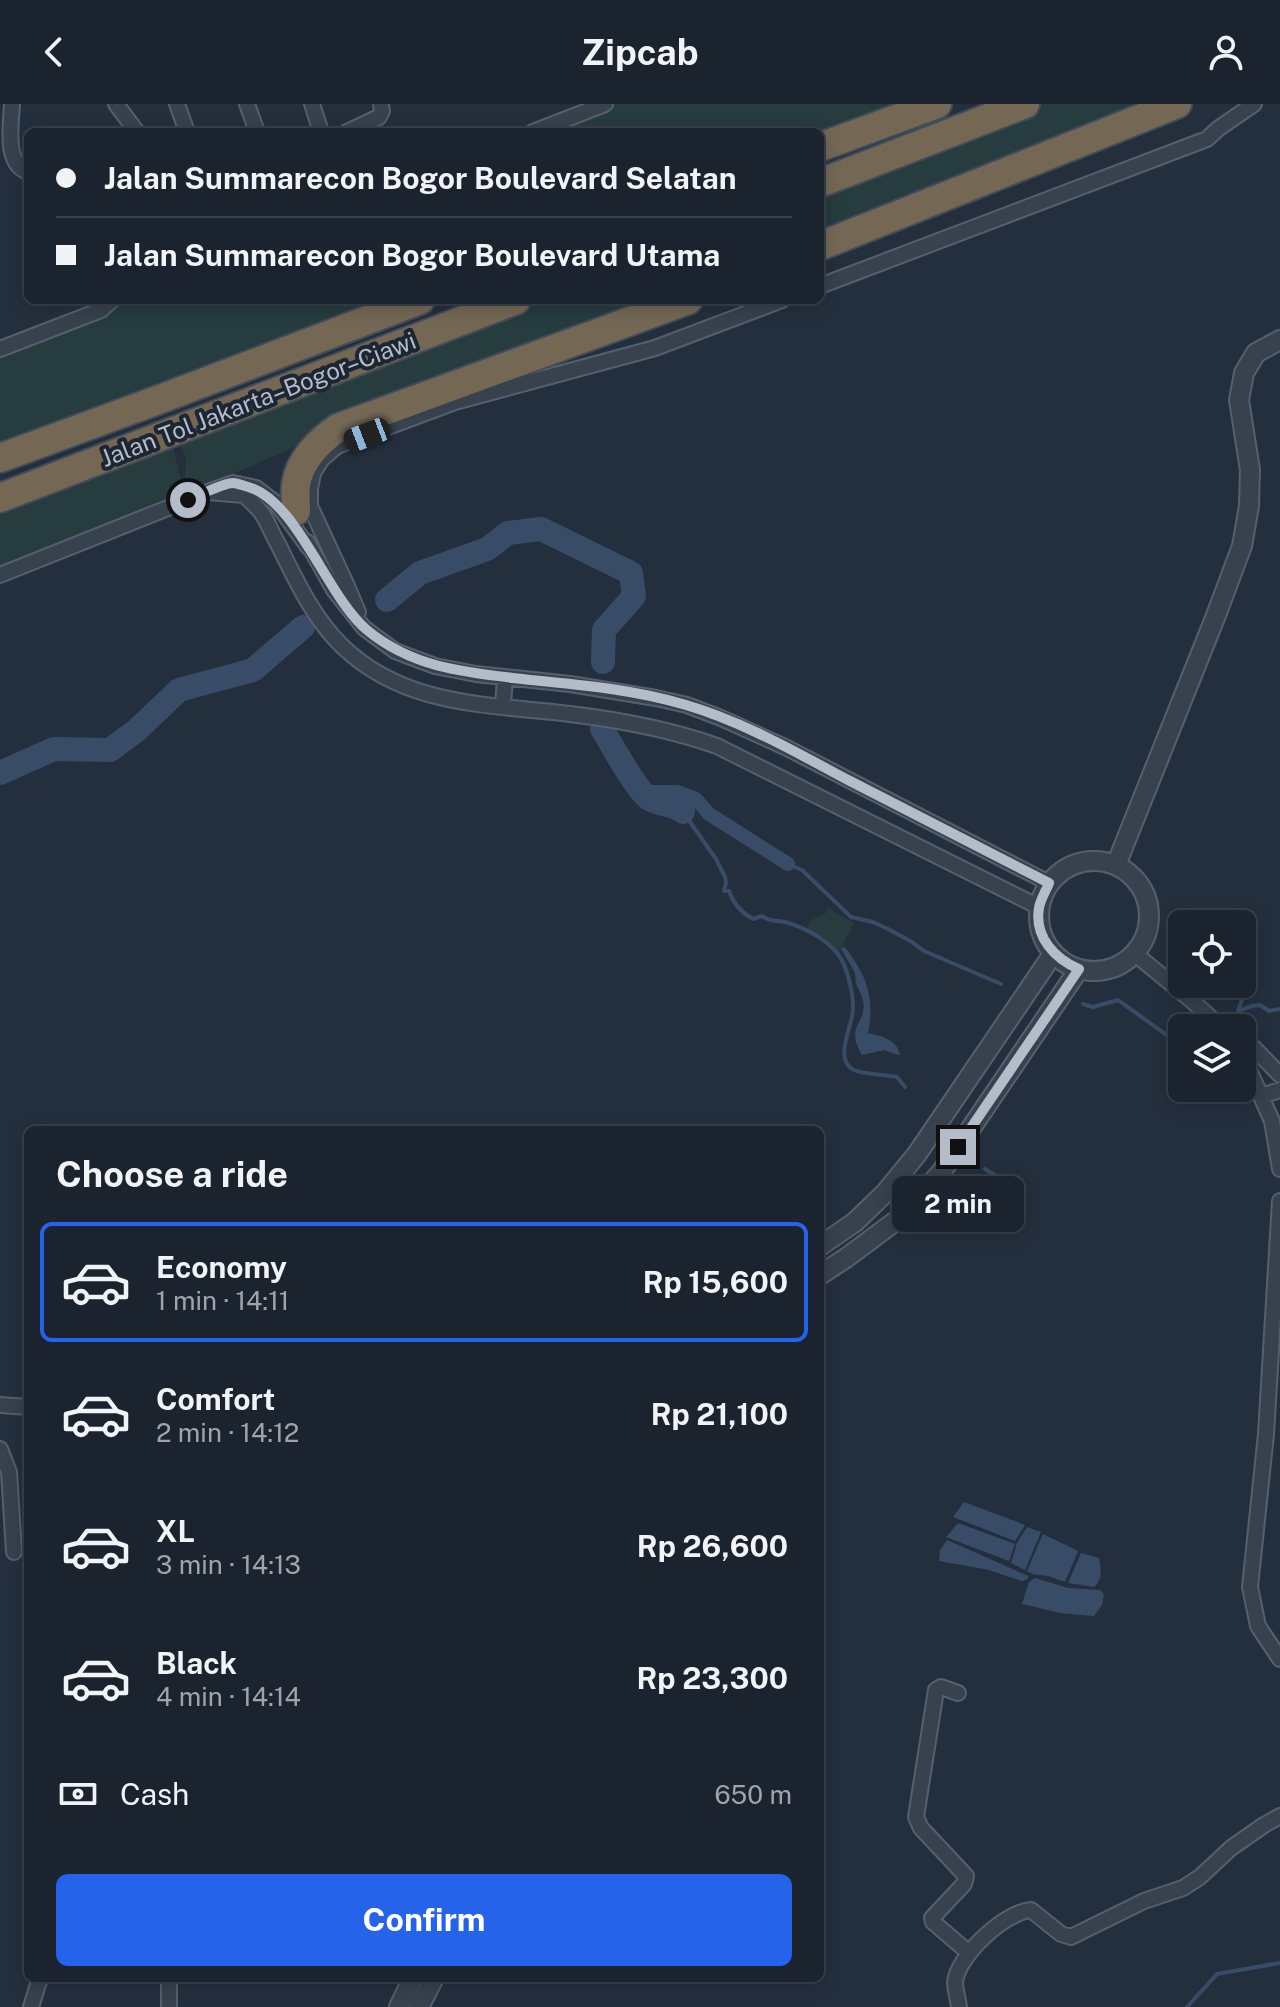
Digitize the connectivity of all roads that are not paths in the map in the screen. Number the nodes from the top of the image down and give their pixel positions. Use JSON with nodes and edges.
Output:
{"nodes":[{"id":1,"x":12,"y":104,"type":"edge"},
{"id":2,"x":116,"y":104,"type":"edge"},
{"id":3,"x":177,"y":104,"type":"edge"},
{"id":4,"x":247,"y":104,"type":"edge"},
{"id":5,"x":312,"y":104,"type":"edge"},
{"id":6,"x":381,"y":104,"type":"edge"},
{"id":7,"x":605,"y":104,"type":"edge"},
{"id":8,"x":937,"y":104,"type":"edge"},
{"id":9,"x":1025,"y":104,"type":"edge"},
{"id":10,"x":1177,"y":104,"type":"edge"},
{"id":11,"x":1254,"y":104,"type":"edge"},
{"id":12,"x":134,"y":128,"type":"edge"},
{"id":13,"x":186,"y":128,"type":"edge"},
{"id":14,"x":256,"y":128,"type":"edge"},
{"id":15,"x":320,"y":128,"type":"edge"},
{"id":16,"x":356,"y":128,"type":"edge"},
{"id":17,"x":543,"y":128,"type":"edge"},
{"id":18,"x":824,"y":146,"type":"edge"},
{"id":19,"x":24,"y":170,"type":"edge"},
{"id":20,"x":824,"y":181,"type":"edge"},
{"id":21,"x":824,"y":244,"type":"edge"},
{"id":22,"x":824,"y":284,"type":"edge"},
{"id":23,"x":102,"y":304,"type":"edge"},
{"id":24,"x":410,"y":304,"type":"edge"},
{"id":25,"x":506,"y":304,"type":"edge"},
{"id":26,"x":677,"y":304,"type":"edge"},
{"id":27,"x":771,"y":304,"type":"edge"},
{"id":28,"x":1280,"y":340,"type":"edge"},
{"id":29,"x":0,"y":349,"type":"edge"},
{"id":30,"x":0,"y":458,"type":"edge"},
{"id":31,"x":208,"y":492,"type":"junction"},
{"id":32,"x":0,"y":498,"type":"edge"},
{"id":33,"x":296,"y":511,"type":"joint"},
{"id":34,"x":309,"y":548,"type":"junction"},
{"id":35,"x":0,"y":575,"type":"edge"},
{"id":36,"x":364,"y":628,"type":"junction"},
{"id":37,"x":505,"y":677,"type":"junction"},
{"id":38,"x":503,"y":706,"type":"junction"},
{"id":39,"x":1116,"y":865,"type":"junction"},
{"id":40,"x":1049,"y":883,"type":"junction"},
{"id":41,"x":1039,"y":907,"type":"junction"},
{"id":42,"x":1134,"y":953,"type":"junction"},
{"id":43,"x":1053,"y":954,"type":"junction"},
{"id":44,"x":1079,"y":969,"type":"junction"},
{"id":45,"x":1206,"y":1014,"type":"edge"},
{"id":46,"x":1256,"y":1050,"type":"edge"},
{"id":47,"x":1280,"y":1075,"type":"edge"},
{"id":48,"x":1256,"y":1085,"type":"edge"},
{"id":49,"x":1280,"y":1090,"type":"edge"},
{"id":50,"x":1261,"y":1096,"type":"junction"},
{"id":51,"x":1280,"y":1169,"type":"edge"},
{"id":52,"x":1280,"y":1201,"type":"edge"},
{"id":53,"x":824,"y":1243,"type":"edge"},
{"id":54,"x":824,"y":1272,"type":"edge"},
{"id":55,"x":0,"y":1405,"type":"edge"},
{"id":56,"x":24,"y":1407,"type":"edge"},
{"id":57,"x":0,"y":1449,"type":"edge"},
{"id":58,"x":14,"y":1552,"type":"dead end"},
{"id":59,"x":1280,"y":1659,"type":"edge"},
{"id":60,"x":958,"y":1693,"type":"dead end"},
{"id":61,"x":1280,"y":1816,"type":"edge"},
{"id":62,"x":969,"y":1953,"type":"junction"},
{"id":63,"x":39,"y":1982,"type":"edge"},
{"id":64,"x":169,"y":1982,"type":"edge"},
{"id":65,"x":411,"y":1982,"type":"edge"},
{"id":66,"x":432,"y":1982,"type":"edge"},
{"id":67,"x":31,"y":2007,"type":"edge"},
{"id":68,"x":169,"y":2007,"type":"edge"},
{"id":69,"x":399,"y":2007,"type":"edge"},
{"id":70,"x":419,"y":2007,"type":"edge"},
{"id":71,"x":959,"y":2007,"type":"edge"}],
"edges":[{"from":1,"to":19,"type":"street"},
{"from":2,"to":12,"type":"street"},
{"from":3,"to":13,"type":"street"},
{"from":4,"to":14,"type":"street"},
{"from":5,"to":15,"type":"street"},
{"from":6,"to":16,"type":"street"},
{"from":7,"to":17,"type":"street"},
{"from":8,"to":18,"type":"highway"},
{"from":9,"to":20,"type":"highway"},
{"from":10,"to":21,"type":"highway"},
{"from":11,"to":22,"type":"street"},
{"from":23,"to":29,"type":"street"},
{"from":24,"to":30,"type":"highway","name":"Jalan Tol Jakarta–Bogor–Ciawi"},
{"from":25,"to":32,"type":"highway","name":"Jalan Tol Jakarta–Bogor–Ciawi"},
{"from":26,"to":33,"type":"highway"},
{"from":27,"to":36,"type":"street"},
{"from":28,"to":39,"type":"street"},
{"from":31,"to":34,"type":"street"},
{"from":31,"to":35,"type":"street"},
{"from":31,"to":38,"type":"street"},
{"from":33,"to":34,"type":"street"},
{"from":34,"to":36,"type":"street"},
{"from":36,"to":37,"type":"street"},
{"from":37,"to":38,"type":"street"},
{"from":37,"to":40,"type":"street"},
{"from":38,"to":41,"type":"street"},
{"from":39,"to":40,"type":"street"},
{"from":39,"to":42,"type":"street"},
{"from":40,"to":41,"type":"street"},
{"from":41,"to":43,"type":"street"},
{"from":42,"to":44,"type":"street"},
{"from":42,"to":45,"type":"street"},
{"from":43,"to":44,"type":"street"},
{"from":43,"to":53,"type":"street"},
{"from":44,"to":54,"type":"street"},
{"from":46,"to":47,"type":"street"},
{"from":48,"to":50,"type":"street"},
{"from":49,"to":50,"type":"street"},
{"from":50,"to":51,"type":"street"},
{"from":52,"to":59,"type":"street"},
{"from":55,"to":56,"type":"street"},
{"from":57,"to":58,"type":"street"},
{"from":60,"to":62,"type":"street"},
{"from":61,"to":62,"type":"street"},
{"from":62,"to":71,"type":"street"},
{"from":63,"to":67,"type":"street"},
{"from":64,"to":68,"type":"street"},
{"from":65,"to":69,"type":"street"},
{"from":66,"to":70,"type":"street"}]}
